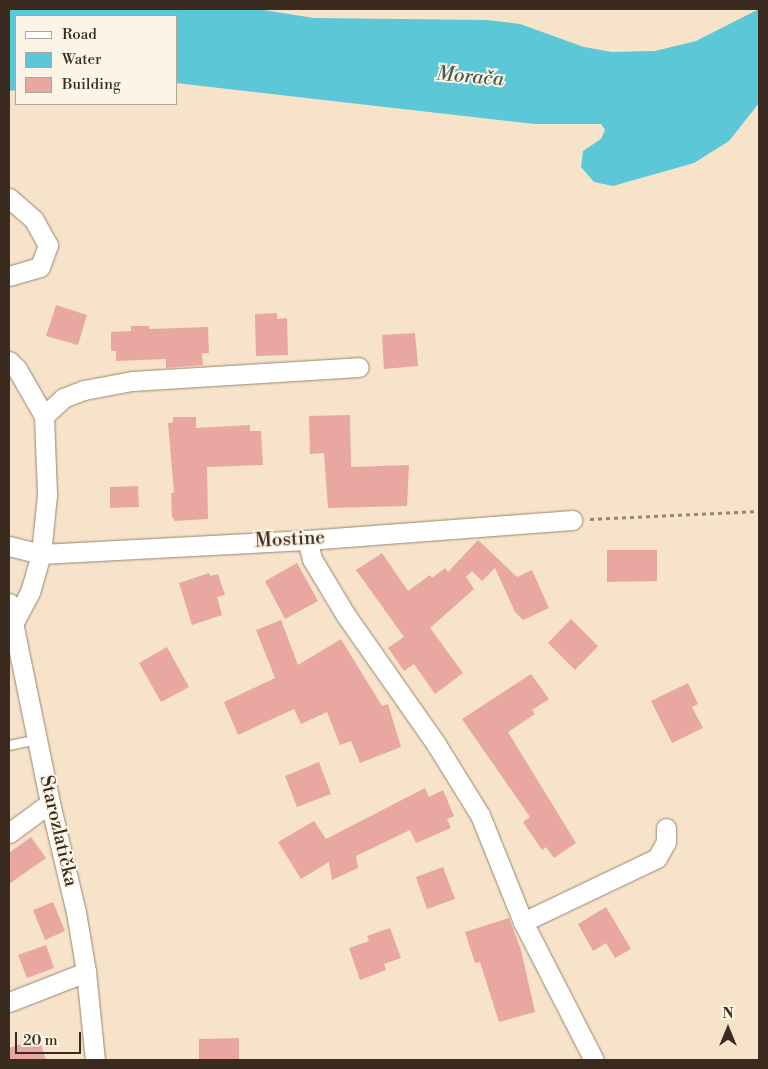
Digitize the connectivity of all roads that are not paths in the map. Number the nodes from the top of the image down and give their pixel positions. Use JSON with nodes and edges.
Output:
{"nodes":[{"id":1,"x":9,"y":198,"type":"edge"},
{"id":2,"x":9,"y":276,"type":"edge"},
{"id":3,"x":9,"y":361,"type":"edge"},
{"id":4,"x":359,"y":367,"type":"dead end"},
{"id":5,"x":44,"y":416,"type":"junction"},
{"id":6,"x":572,"y":520,"type":"road end"},
{"id":7,"x":307,"y":540,"type":"junction"},
{"id":8,"x":9,"y":546,"type":"edge"},
{"id":9,"x":41,"y":554,"type":"junction"},
{"id":10,"x":9,"y":603,"type":"edge"},
{"id":11,"x":11,"y":623,"type":"edge"},
{"id":12,"x":38,"y":739,"type":"junction"},
{"id":13,"x":9,"y":744,"type":"edge"},
{"id":14,"x":50,"y":803,"type":"junction"},
{"id":15,"x":666,"y":828,"type":"dead end"},
{"id":16,"x":9,"y":834,"type":"edge"},
{"id":17,"x":523,"y":922,"type":"junction"},
{"id":18,"x":86,"y":972,"type":"junction"},
{"id":19,"x":9,"y":1002,"type":"edge"},
{"id":20,"x":95,"y":1060,"type":"edge"},
{"id":21,"x":594,"y":1060,"type":"edge"}],
"edges":[{"from":1,"to":2,"type":"street"},
{"from":3,"to":5,"type":"street"},
{"from":4,"to":5,"type":"street"},
{"from":5,"to":9,"type":"street"},
{"from":6,"to":7,"type":"street","name":"Mostine"},
{"from":7,"to":9,"type":"street","name":"Mostine"},
{"from":7,"to":17,"type":"street"},
{"from":8,"to":9,"type":"street","name":"Mostine"},
{"from":9,"to":11,"type":"street"},
{"from":10,"to":11,"type":"street","name":"Starozlatička"},
{"from":11,"to":12,"type":"street","name":"Starozlatička"},
{"from":12,"to":13,"type":"lane"},
{"from":12,"to":14,"type":"street","name":"Starozlatička"},
{"from":14,"to":16,"type":"street"},
{"from":14,"to":18,"type":"street","name":"Starozlatička"},
{"from":15,"to":17,"type":"street"},
{"from":17,"to":21,"type":"street"},
{"from":18,"to":19,"type":"street"},
{"from":18,"to":20,"type":"street","name":"Starozlatička"}]}
